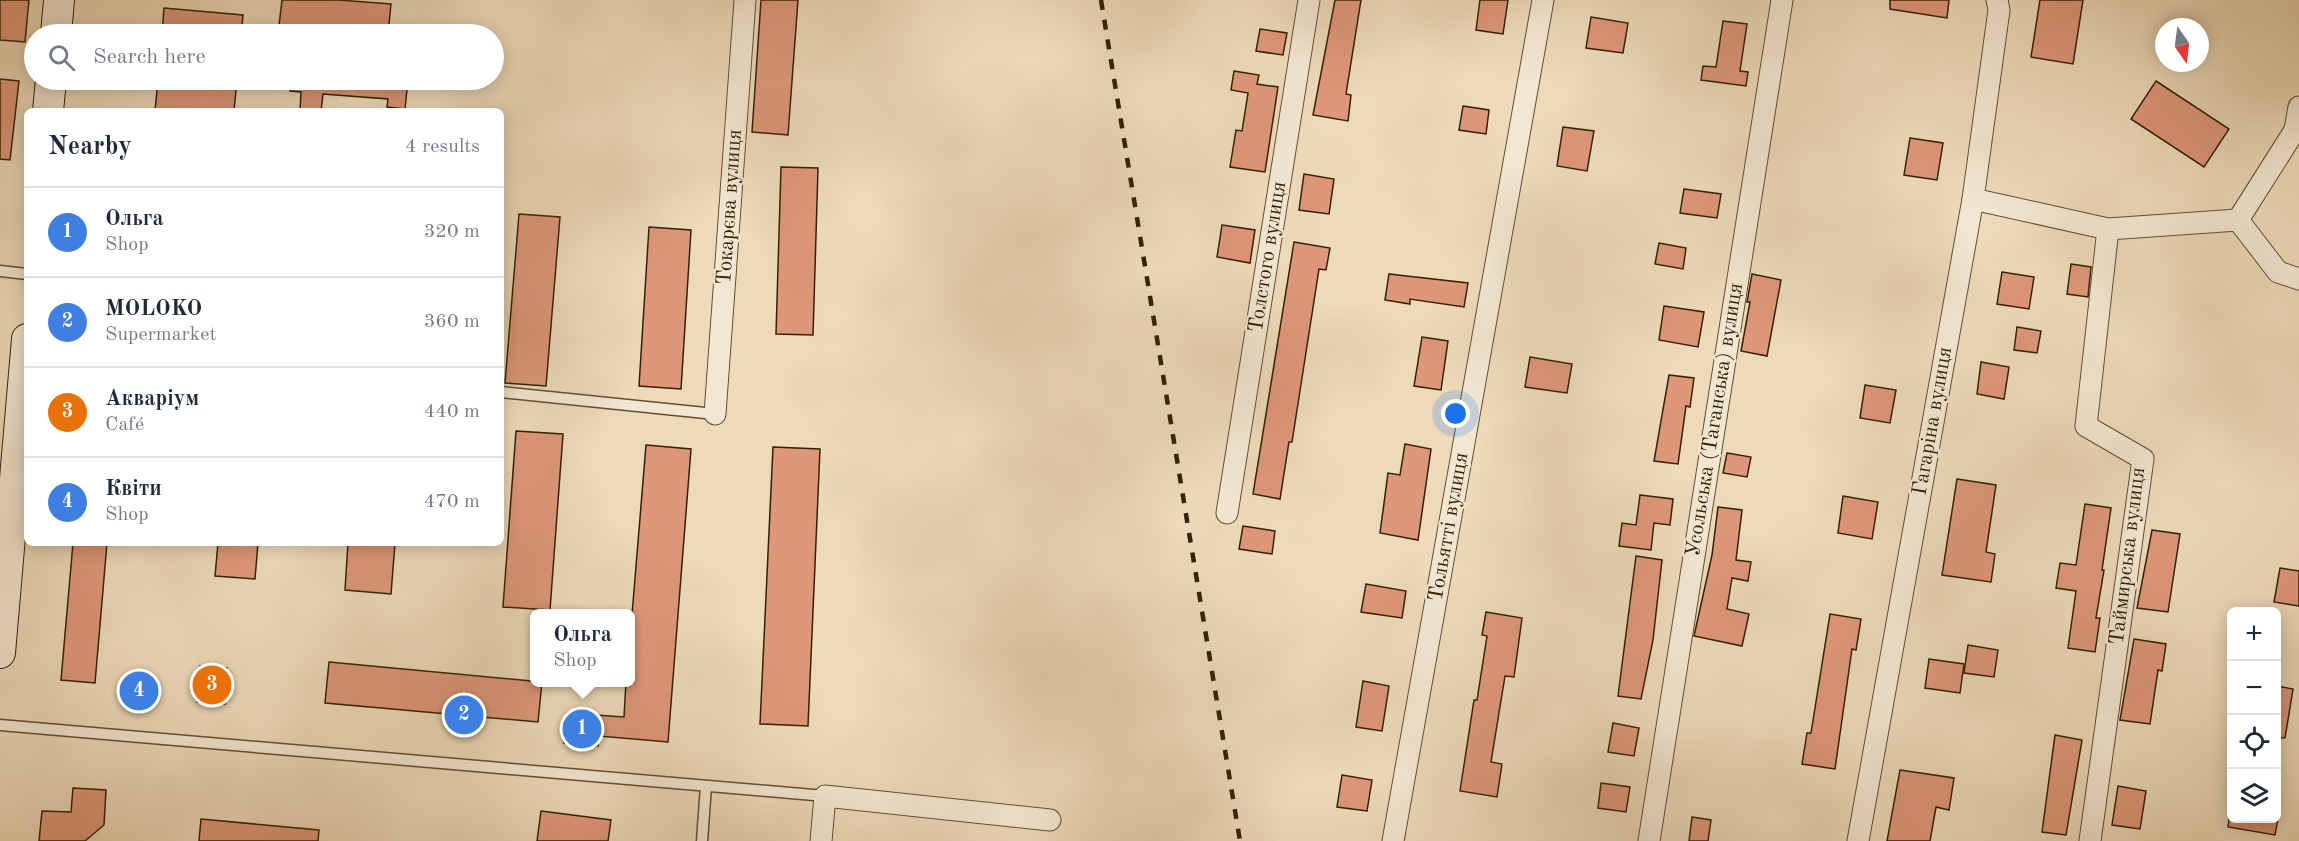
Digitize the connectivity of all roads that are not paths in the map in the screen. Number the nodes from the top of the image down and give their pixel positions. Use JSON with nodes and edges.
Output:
{"nodes":[{"id":1,"x":59,"y":0,"type":"edge"},
{"id":2,"x":745,"y":0,"type":"edge"},
{"id":3,"x":1309,"y":0,"type":"edge"},
{"id":4,"x":1544,"y":0,"type":"edge"},
{"id":5,"x":1782,"y":0,"type":"edge"},
{"id":6,"x":1997,"y":0,"type":"edge"},
{"id":7,"x":57,"y":24,"type":"edge"},
{"id":8,"x":50,"y":90,"type":"edge"},
{"id":9,"x":2299,"y":107,"type":"edge"},
{"id":10,"x":48,"y":108,"type":"edge"},
{"id":11,"x":1973,"y":199,"type":"junction"},
{"id":12,"x":2238,"y":220,"type":"junction"},
{"id":13,"x":2108,"y":229,"type":"junction"},
{"id":14,"x":0,"y":271,"type":"edge"},
{"id":15,"x":24,"y":274,"type":"edge"},
{"id":16,"x":2299,"y":279,"type":"edge"},
{"id":17,"x":24,"y":366,"type":"edge"},
{"id":18,"x":504,"y":392,"type":"edge"},
{"id":19,"x":715,"y":414,"type":"joint"},
{"id":20,"x":7,"y":500,"type":"edge"},
{"id":21,"x":1227,"y":513,"type":"dead end"},
{"id":22,"x":0,"y":654,"type":"edge"},
{"id":23,"x":0,"y":725,"type":"edge"},
{"id":24,"x":706,"y":786,"type":"junction"},
{"id":25,"x":825,"y":796,"type":"junction"},
{"id":26,"x":1050,"y":820,"type":"dead end"},
{"id":27,"x":702,"y":841,"type":"edge"},
{"id":28,"x":821,"y":841,"type":"edge"},
{"id":29,"x":1393,"y":841,"type":"edge"},
{"id":30,"x":1649,"y":841,"type":"edge"},
{"id":31,"x":1858,"y":841,"type":"edge"},
{"id":32,"x":2090,"y":841,"type":"edge"}],
"edges":[{"from":1,"to":7,"type":"main road"},
{"from":2,"to":19,"type":"street","name":"Токарєва вулиця"},
{"from":3,"to":21,"type":"street","name":"Толстого вулиця"},
{"from":4,"to":29,"type":"street","name":"Тольятті вулиця"},
{"from":5,"to":30,"type":"street","name":"Усольська (Таганська) вулиця"},
{"from":6,"to":11,"type":"street","name":"Гагаріна вулиця"},
{"from":8,"to":10,"type":"main road"},
{"from":9,"to":12,"type":"street"},
{"from":11,"to":13,"type":"street"},
{"from":11,"to":31,"type":"street","name":"Гагаріна вулиця"},
{"from":12,"to":13,"type":"street"},
{"from":12,"to":16,"type":"street"},
{"from":13,"to":32,"type":"street","name":"Таймирська вулиця"},
{"from":14,"to":15,"type":"lane"},
{"from":17,"to":20,"type":"main road"},
{"from":18,"to":19,"type":"lane"},
{"from":20,"to":22,"type":"main road"},
{"from":23,"to":24,"type":"lane"},
{"from":24,"to":25,"type":"lane"},
{"from":24,"to":27,"type":"lane"},
{"from":25,"to":26,"type":"street"},
{"from":25,"to":28,"type":"street"}]}
